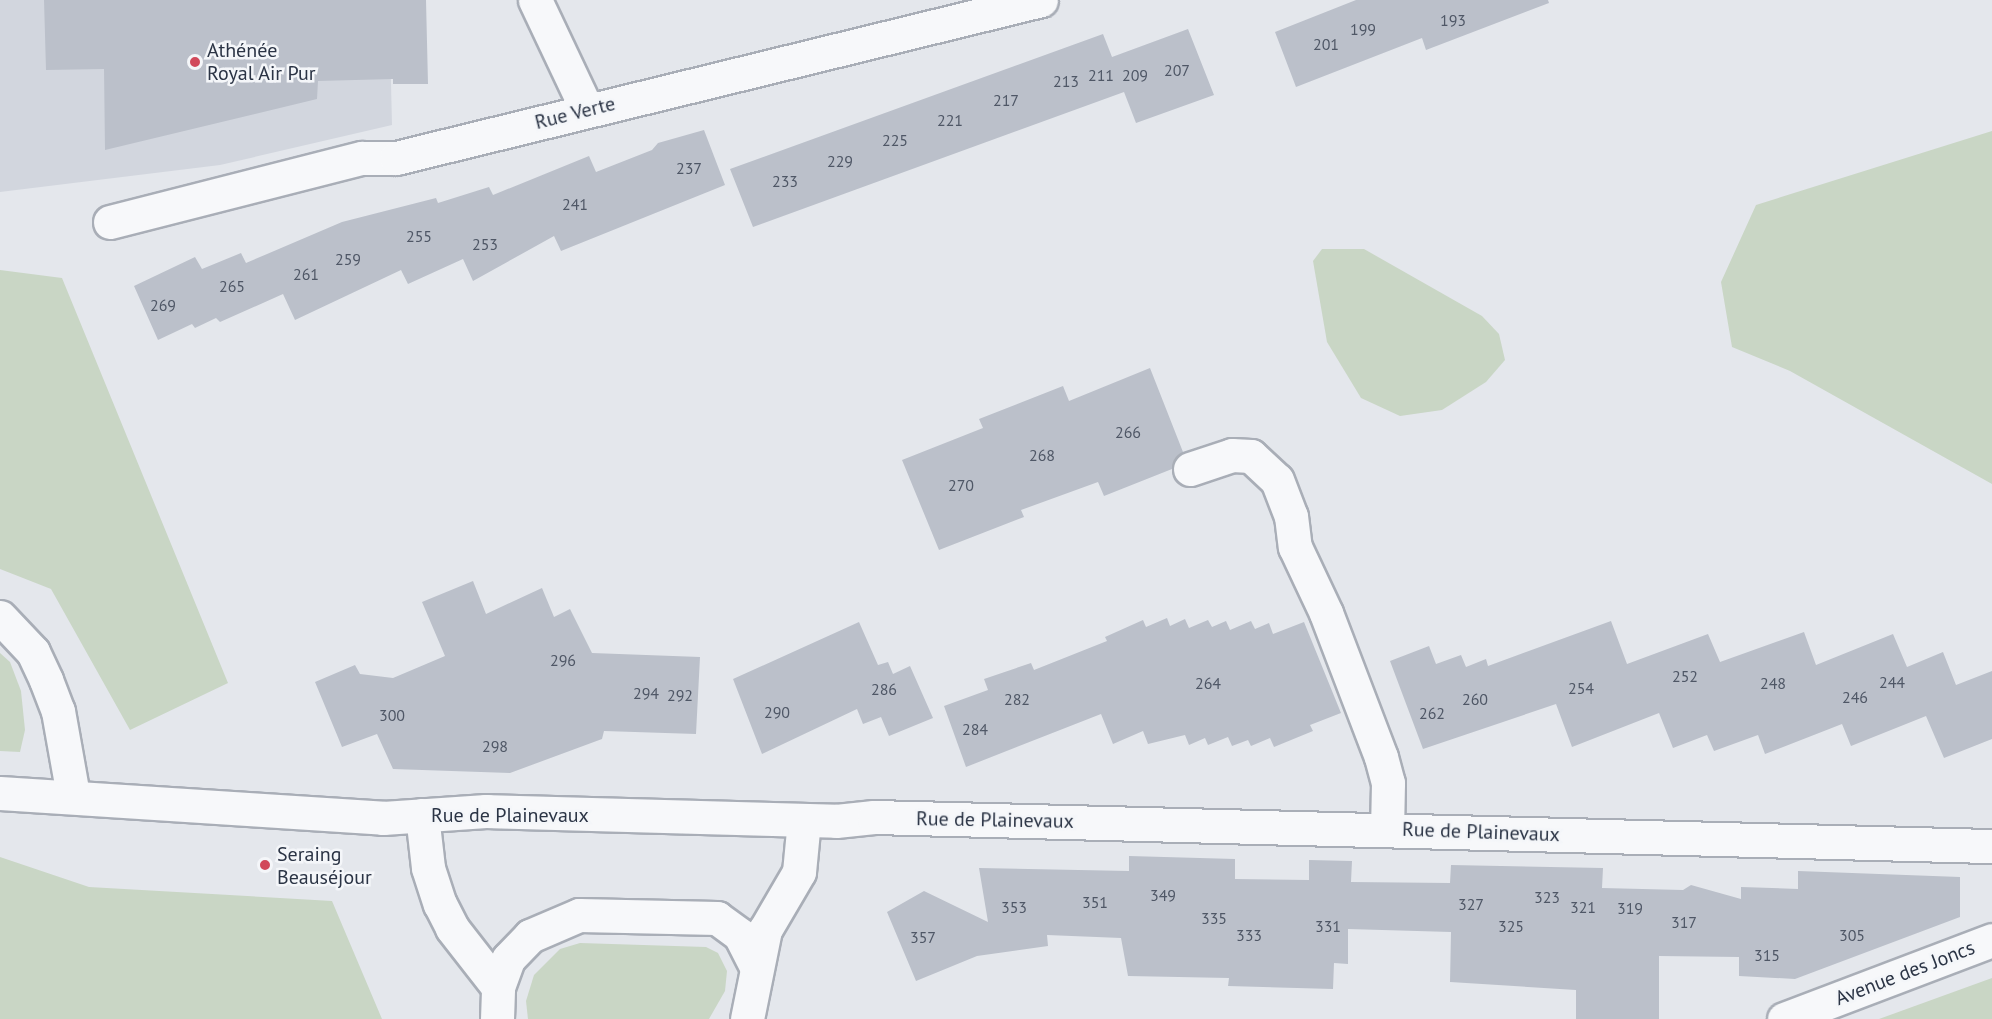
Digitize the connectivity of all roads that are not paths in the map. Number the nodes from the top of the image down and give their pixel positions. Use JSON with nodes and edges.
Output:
{"nodes":[{"id":1,"x":536,"y":0,"type":"edge"},
{"id":2,"x":1041,"y":0,"type":"edge"},
{"id":3,"x":587,"y":110,"type":"junction"},
{"id":4,"x":110,"y":222,"type":"dead end"},
{"id":5,"x":1190,"y":469,"type":"dead end"},
{"id":6,"x":0,"y":617,"type":"edge"},
{"id":7,"x":0,"y":793,"type":"edge"},
{"id":8,"x":72,"y":795,"type":"junction"},
{"id":9,"x":422,"y":815,"type":"junction"},
{"id":10,"x":804,"y":820,"type":"junction"},
{"id":11,"x":1387,"y":829,"type":"junction"},
{"id":12,"x":1992,"y":846,"type":"edge"},
{"id":13,"x":1992,"y":940,"type":"edge"},
{"id":14,"x":756,"y":966,"type":"junction"},
{"id":15,"x":497,"y":1003,"type":"edge"},
{"id":16,"x":747,"y":1019,"type":"edge"},
{"id":17,"x":1784,"y":1019,"type":"edge"}],
"edges":[{"from":1,"to":3,"type":"street"},
{"from":2,"to":3,"type":"street","name":"Rue Verte"},
{"from":3,"to":4,"type":"street","name":"Rue Verte"},
{"from":5,"to":11,"type":"street"},
{"from":6,"to":8,"type":"street"},
{"from":7,"to":8,"type":"street","name":"Rue de Plainevaux"},
{"from":8,"to":9,"type":"street","name":"Rue de Plainevaux"},
{"from":9,"to":10,"type":"street","name":"Rue de Plainevaux"},
{"from":9,"to":15,"type":"street"},
{"from":10,"to":11,"type":"street","name":"Rue de Plainevaux"},
{"from":10,"to":14,"type":"street"},
{"from":11,"to":12,"type":"street","name":"Rue de Plainevaux"},
{"from":13,"to":17,"type":"street","name":"Avenue des Joncs"},
{"from":14,"to":15,"type":"street"},
{"from":14,"to":16,"type":"street"}]}
